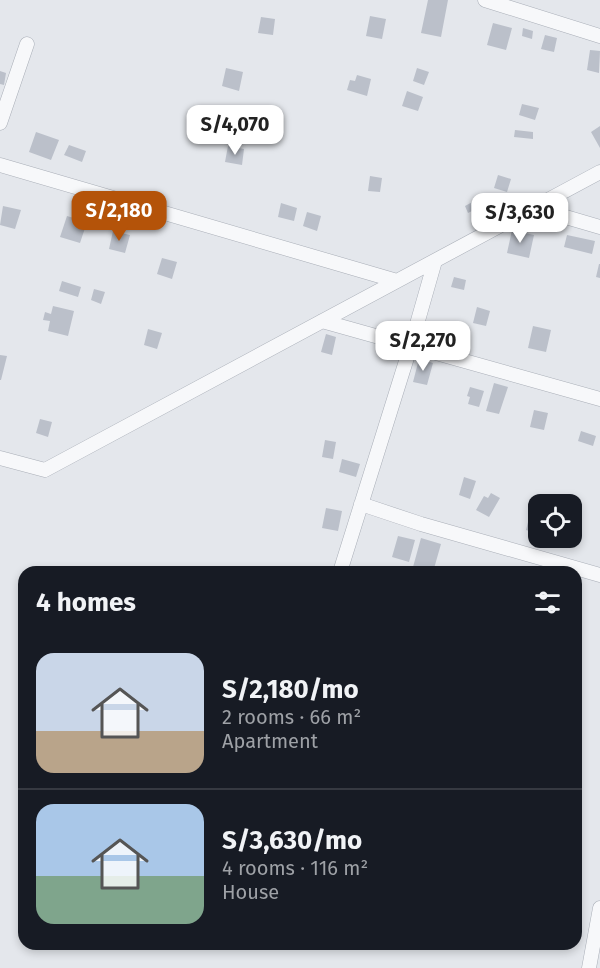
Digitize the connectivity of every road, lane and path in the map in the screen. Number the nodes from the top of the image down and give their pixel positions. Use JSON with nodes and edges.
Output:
{"nodes":[{"id":1,"x":485,"y":0,"type":"edge"},
{"id":2,"x":600,"y":36,"type":"edge"},
{"id":3,"x":27,"y":44,"type":"dead end"},
{"id":4,"x":0,"y":123,"type":"edge"},
{"id":5,"x":0,"y":165,"type":"edge"},
{"id":6,"x":600,"y":172,"type":"edge"},
{"id":7,"x":535,"y":208,"type":"junction"},
{"id":8,"x":600,"y":226,"type":"edge"},
{"id":9,"x":435,"y":261,"type":"junction"},
{"id":10,"x":397,"y":281,"type":"junction"},
{"id":11,"x":322,"y":321,"type":"junction"},
{"id":12,"x":411,"y":345,"type":"junction"},
{"id":13,"x":600,"y":399,"type":"edge"},
{"id":14,"x":0,"y":458,"type":"edge"},
{"id":15,"x":361,"y":504,"type":"junction"},
{"id":16,"x":342,"y":566,"type":"edge"},
{"id":17,"x":568,"y":566,"type":"edge"},
{"id":18,"x":582,"y":570,"type":"edge"},
{"id":19,"x":600,"y":575,"type":"edge"},
{"id":20,"x":600,"y":908,"type":"edge"},
{"id":21,"x":589,"y":968,"type":"edge"}],
"edges":[{"from":1,"to":2,"type":"street"},
{"from":3,"to":4,"type":"street"},
{"from":5,"to":10,"type":"street"},
{"from":6,"to":7,"type":"street"},
{"from":7,"to":8,"type":"street"},
{"from":7,"to":9,"type":"street"},
{"from":9,"to":10,"type":"street"},
{"from":9,"to":12,"type":"street"},
{"from":10,"to":11,"type":"street"},
{"from":11,"to":12,"type":"street"},
{"from":11,"to":14,"type":"street"},
{"from":12,"to":13,"type":"street"},
{"from":12,"to":15,"type":"street"},
{"from":15,"to":16,"type":"street"},
{"from":15,"to":17,"type":"street"},
{"from":18,"to":19,"type":"street"},
{"from":20,"to":21,"type":"street"}]}
